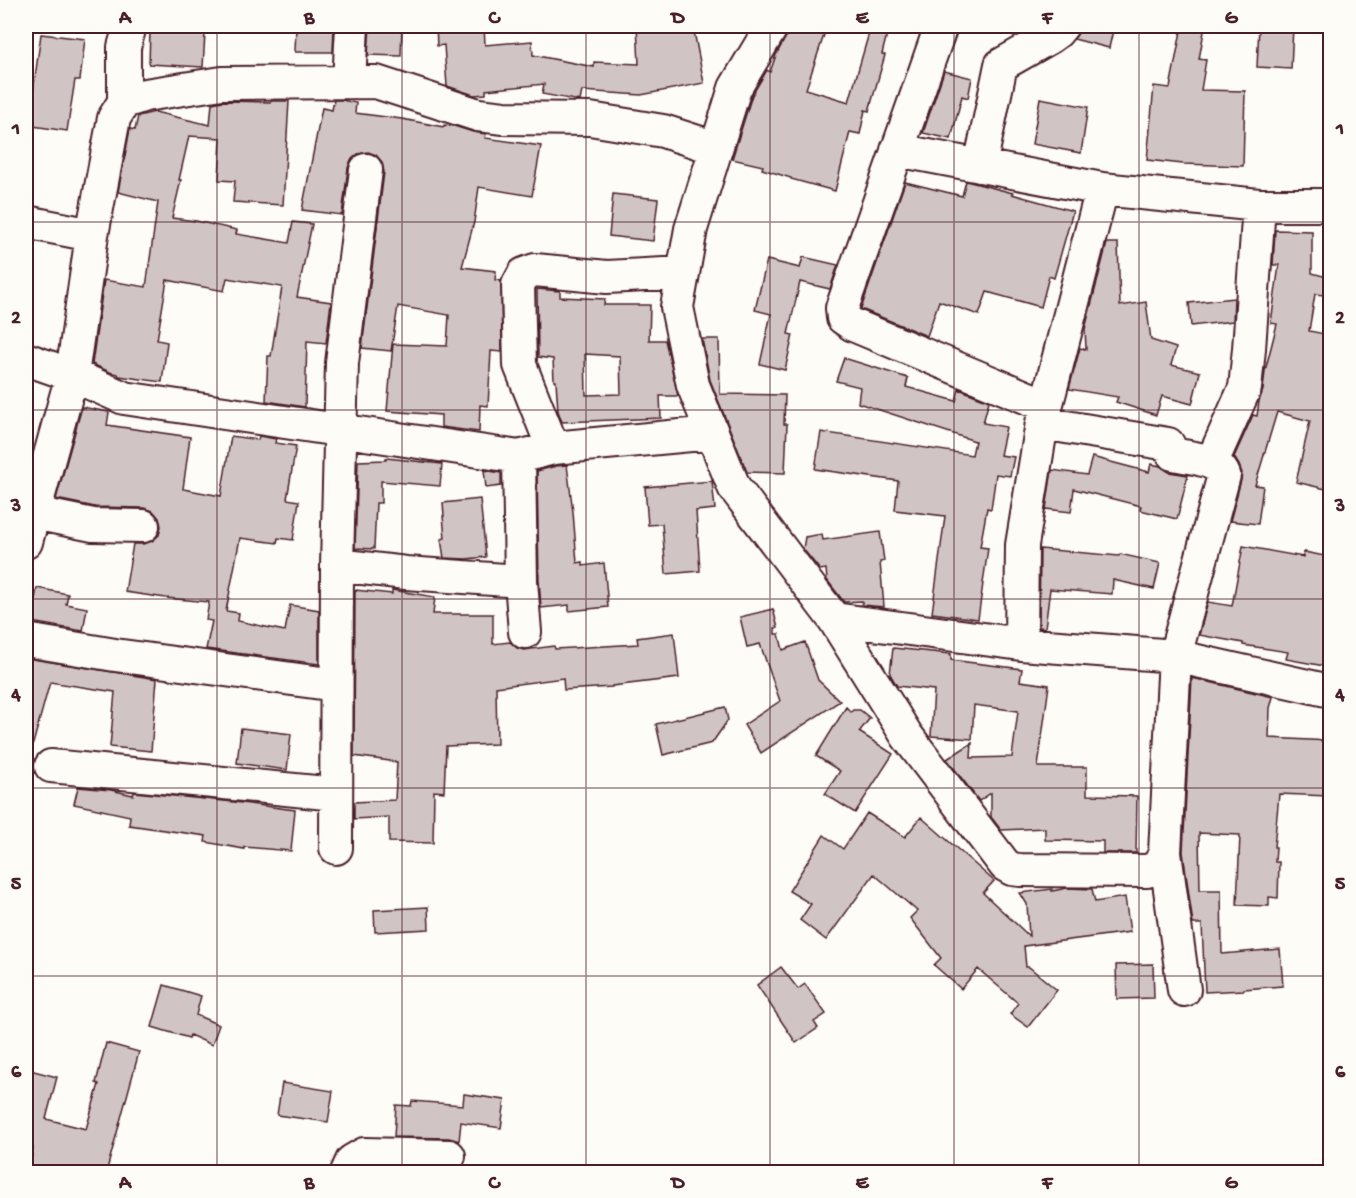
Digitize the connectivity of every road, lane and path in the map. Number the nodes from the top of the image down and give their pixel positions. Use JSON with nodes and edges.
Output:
{"nodes":[{"id":1,"x":130,"y":26,"type":"edge"},
{"id":2,"x":352,"y":26,"type":"edge"},
{"id":3,"x":772,"y":26,"type":"edge"},
{"id":4,"x":941,"y":26,"type":"edge"},
{"id":5,"x":1062,"y":26,"type":"edge"},
{"id":6,"x":349,"y":82,"type":"junction"},
{"id":7,"x":124,"y":102,"type":"junction"},
{"id":8,"x":716,"y":148,"type":"junction"},
{"id":9,"x":897,"y":150,"type":"junction"},
{"id":10,"x":980,"y":166,"type":"junction"},
{"id":11,"x":366,"y":170,"type":"dead end"},
{"id":12,"x":1102,"y":189,"type":"junction"},
{"id":13,"x":1259,"y":205,"type":"junction"},
{"id":14,"x":1330,"y":205,"type":"edge"},
{"id":15,"x":26,"y":222,"type":"edge"},
{"id":16,"x":92,"y":235,"type":"junction"},
{"id":17,"x":683,"y":273,"type":"junction"},
{"id":18,"x":26,"y":359,"type":"edge"},
{"id":19,"x":72,"y":375,"type":"junction"},
{"id":20,"x":1044,"y":414,"type":"junction"},
{"id":21,"x":340,"y":431,"type":"junction"},
{"id":22,"x":712,"y":433,"type":"junction"},
{"id":23,"x":553,"y":448,"type":"junction"},
{"id":24,"x":519,"y":457,"type":"junction"},
{"id":25,"x":1212,"y":462,"type":"junction"},
{"id":26,"x":34,"y":513,"type":"junction"},
{"id":27,"x":143,"y":526,"type":"dead end"},
{"id":28,"x":26,"y":542,"type":"edge"},
{"id":29,"x":337,"y":565,"type":"junction"},
{"id":30,"x":521,"y":581,"type":"junction"},
{"id":31,"x":834,"y":619,"type":"junction"},
{"id":32,"x":525,"y":632,"type":"dead end"},
{"id":33,"x":26,"y":640,"type":"edge"},
{"id":34,"x":1021,"y":644,"type":"junction"},
{"id":35,"x":1175,"y":656,"type":"junction"},
{"id":36,"x":336,"y":685,"type":"junction"},
{"id":37,"x":1330,"y":691,"type":"edge"},
{"id":38,"x":51,"y":766,"type":"dead end"},
{"id":39,"x":336,"y":794,"type":"junction"},
{"id":40,"x":336,"y":848,"type":"dead end"},
{"id":41,"x":1165,"y":853,"type":"junction"},
{"id":42,"x":1184,"y":990,"type":"dead end"},
{"id":43,"x":449,"y":1155,"type":"dead end"},
{"id":44,"x":347,"y":1173,"type":"edge"}],
"edges":[{"from":1,"to":7,"type":"street"},
{"from":2,"to":6,"type":"street"},
{"from":3,"to":8,"type":"street"},
{"from":4,"to":9,"type":"street"},
{"from":5,"to":10,"type":"street"},
{"from":6,"to":7,"type":"street"},
{"from":6,"to":8,"type":"street"},
{"from":7,"to":16,"type":"street"},
{"from":8,"to":17,"type":"street"},
{"from":9,"to":10,"type":"street"},
{"from":9,"to":20,"type":"street"},
{"from":10,"to":12,"type":"street"},
{"from":11,"to":21,"type":"street"},
{"from":12,"to":13,"type":"street"},
{"from":12,"to":20,"type":"street"},
{"from":13,"to":14,"type":"street"},
{"from":13,"to":25,"type":"street"},
{"from":15,"to":16,"type":"street"},
{"from":16,"to":19,"type":"street"},
{"from":17,"to":22,"type":"street"},
{"from":17,"to":23,"type":"street"},
{"from":18,"to":19,"type":"street"},
{"from":19,"to":21,"type":"street"},
{"from":19,"to":26,"type":"street"},
{"from":20,"to":25,"type":"street"},
{"from":20,"to":34,"type":"street"},
{"from":21,"to":24,"type":"street"},
{"from":21,"to":29,"type":"street"},
{"from":22,"to":23,"type":"street"},
{"from":22,"to":31,"type":"street"},
{"from":23,"to":24,"type":"street"},
{"from":24,"to":30,"type":"street"},
{"from":25,"to":35,"type":"street"},
{"from":26,"to":27,"type":"street"},
{"from":26,"to":28,"type":"street"},
{"from":29,"to":30,"type":"street"},
{"from":29,"to":36,"type":"street"},
{"from":30,"to":32,"type":"street"},
{"from":31,"to":34,"type":"street"},
{"from":31,"to":41,"type":"street"},
{"from":33,"to":36,"type":"street"},
{"from":34,"to":35,"type":"street"},
{"from":35,"to":37,"type":"street"},
{"from":35,"to":41,"type":"street"},
{"from":36,"to":39,"type":"street"},
{"from":38,"to":39,"type":"street"},
{"from":39,"to":40,"type":"street"},
{"from":41,"to":42,"type":"street"},
{"from":43,"to":44,"type":"street"}]}
